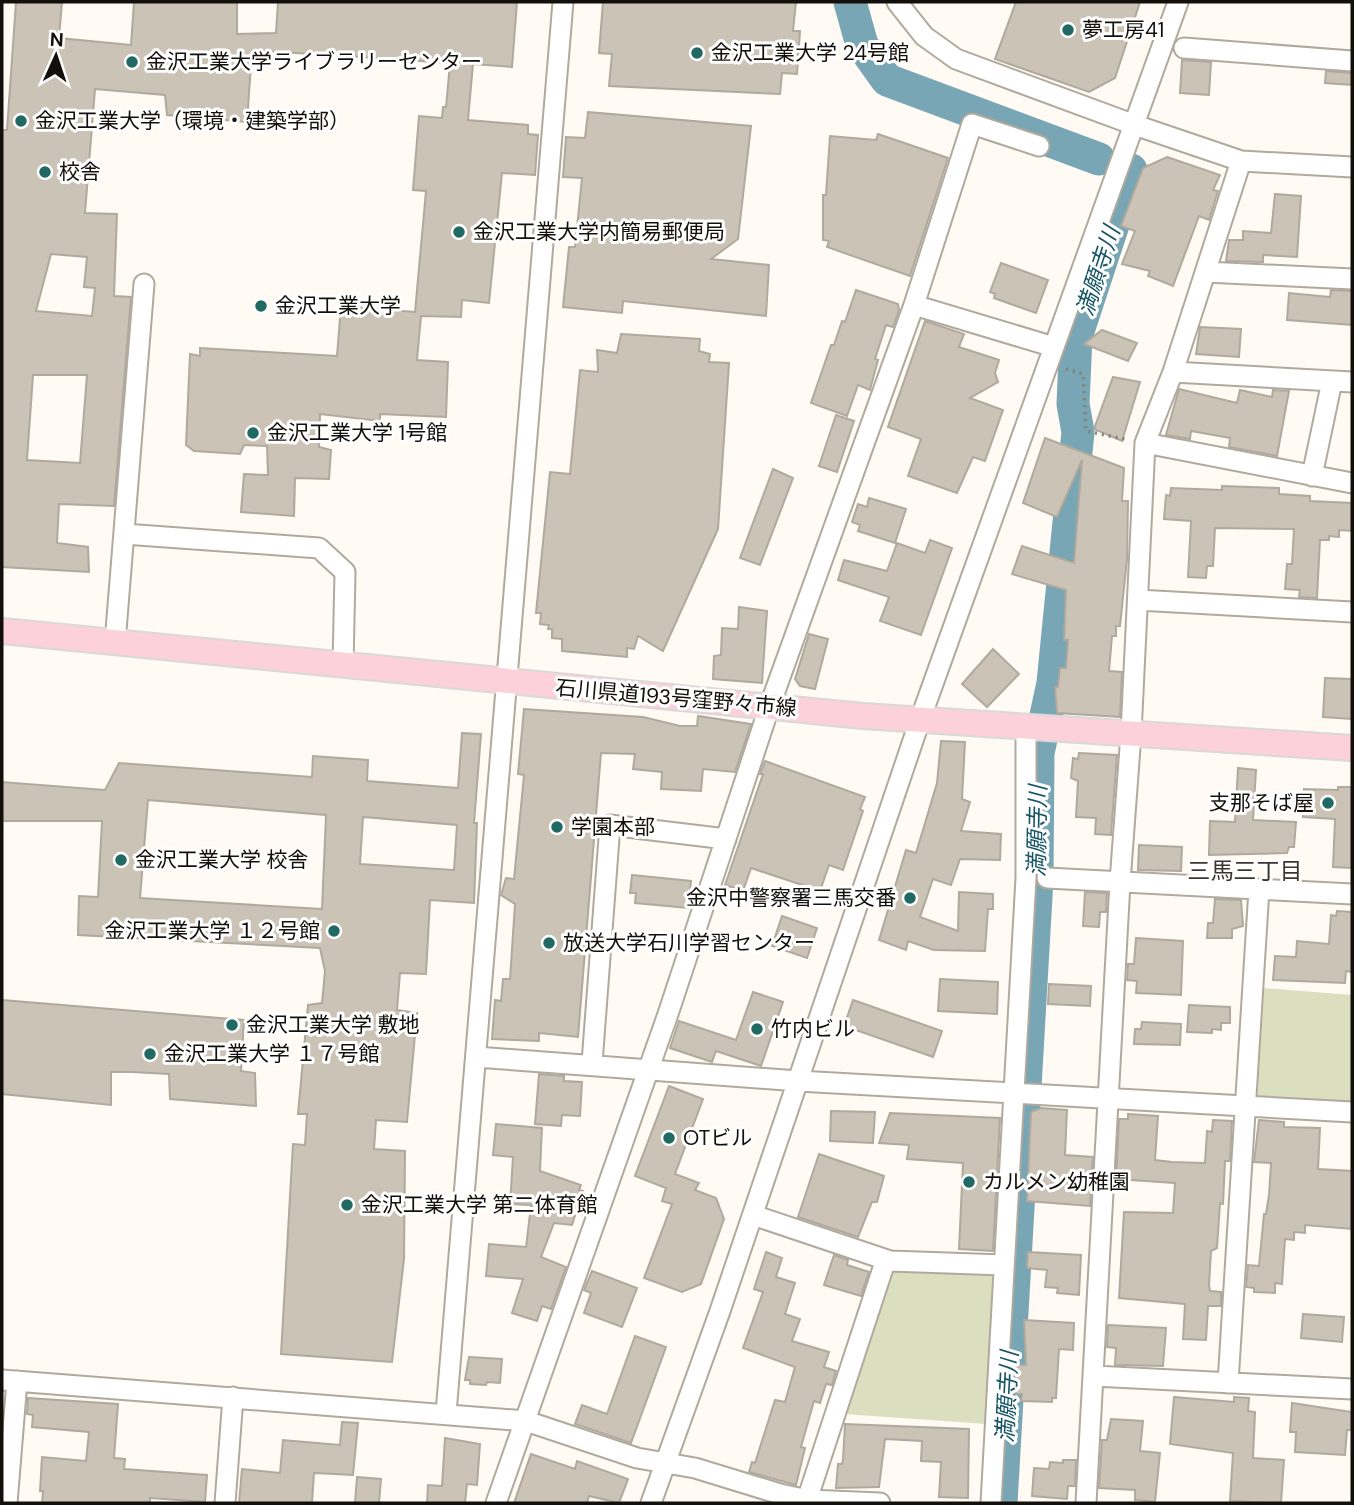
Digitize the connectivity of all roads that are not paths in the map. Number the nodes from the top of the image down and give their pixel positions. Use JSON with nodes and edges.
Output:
{"nodes":[{"id":1,"x":563,"y":2,"type":"edge"},
{"id":2,"x":897,"y":2,"type":"edge"},
{"id":3,"x":1178,"y":2,"type":"edge"},
{"id":4,"x":1184,"y":48,"type":"dead end"},
{"id":5,"x":1352,"y":61,"type":"edge"},
{"id":6,"x":1132,"y":124,"type":"junction"},
{"id":7,"x":1039,"y":146,"type":"dead end"},
{"id":8,"x":1241,"y":161,"type":"junction"},
{"id":9,"x":1352,"y":167,"type":"edge"},
{"id":10,"x":1206,"y":272,"type":"junction"},
{"id":11,"x":1352,"y":279,"type":"edge"},
{"id":12,"x":144,"y":284,"type":"dead end"},
{"id":13,"x":914,"y":305,"type":"junction"},
{"id":14,"x":1054,"y":347,"type":"junction"},
{"id":15,"x":1173,"y":372,"type":"junction"},
{"id":16,"x":1332,"y":381,"type":"junction"},
{"id":17,"x":1352,"y":382,"type":"edge"},
{"id":18,"x":1145,"y":443,"type":"junction"},
{"id":19,"x":1312,"y":475,"type":"junction"},
{"id":20,"x":1352,"y":483,"type":"edge"},
{"id":21,"x":124,"y":534,"type":"junction"},
{"id":22,"x":1138,"y":600,"type":"junction"},
{"id":23,"x":1352,"y":611,"type":"edge"},
{"id":24,"x":2,"y":631,"type":"edge"},
{"id":25,"x":116,"y":643,"type":"junction"},
{"id":26,"x":343,"y":666,"type":"junction"},
{"id":27,"x":509,"y":682,"type":"junction"},
{"id":28,"x":770,"y":705,"type":"junction"},
{"id":29,"x":920,"y":720,"type":"junction"},
{"id":30,"x":1036,"y":728,"type":"junction"},
{"id":31,"x":1131,"y":734,"type":"junction"},
{"id":32,"x":1352,"y":748,"type":"edge"},
{"id":33,"x":726,"y":839,"type":"junction"},
{"id":34,"x":1047,"y":878,"type":"dead end"},
{"id":35,"x":1120,"y":882,"type":"junction"},
{"id":36,"x":1259,"y":890,"type":"junction"},
{"id":37,"x":1352,"y":894,"type":"edge"},
{"id":38,"x":476,"y":1057,"type":"junction"},
{"id":39,"x":592,"y":1063,"type":"junction"},
{"id":40,"x":647,"y":1071,"type":"junction"},
{"id":41,"x":798,"y":1082,"type":"junction"},
{"id":42,"x":1022,"y":1095,"type":"junction"},
{"id":43,"x":1110,"y":1099,"type":"junction"},
{"id":44,"x":1246,"y":1107,"type":"junction"},
{"id":45,"x":1352,"y":1112,"type":"edge"},
{"id":46,"x":753,"y":1215,"type":"junction"},
{"id":47,"x":890,"y":1261,"type":"junction"},
{"id":48,"x":1004,"y":1265,"type":"junction"},
{"id":49,"x":1094,"y":1376,"type":"junction"},
{"id":50,"x":9,"y":1380,"type":"edge"},
{"id":51,"x":1228,"y":1383,"type":"junction"},
{"id":52,"x":1352,"y":1389,"type":"edge"},
{"id":53,"x":233,"y":1397,"type":"junction"},
{"id":54,"x":446,"y":1413,"type":"junction"},
{"id":55,"x":526,"y":1421,"type":"junction"},
{"id":56,"x":666,"y":1465,"type":"junction"},
{"id":57,"x":807,"y":1501,"type":"edge"},
{"id":58,"x":7,"y":1503,"type":"edge"},
{"id":59,"x":225,"y":1503,"type":"edge"},
{"id":60,"x":496,"y":1503,"type":"edge"},
{"id":61,"x":651,"y":1503,"type":"edge"},
{"id":62,"x":880,"y":1503,"type":"edge"},
{"id":63,"x":991,"y":1503,"type":"edge"},
{"id":64,"x":1086,"y":1503,"type":"edge"}],
"edges":[{"from":1,"to":27,"type":"street"},
{"from":2,"to":6,"type":"street"},
{"from":3,"to":6,"type":"street"},
{"from":4,"to":5,"type":"street"},
{"from":6,"to":8,"type":"street"},
{"from":6,"to":14,"type":"street"},
{"from":7,"to":13,"type":"street"},
{"from":8,"to":9,"type":"street"},
{"from":8,"to":10,"type":"street"},
{"from":10,"to":11,"type":"street"},
{"from":10,"to":15,"type":"street"},
{"from":12,"to":21,"type":"street"},
{"from":13,"to":14,"type":"street"},
{"from":13,"to":28,"type":"street"},
{"from":14,"to":29,"type":"street"},
{"from":15,"to":16,"type":"street"},
{"from":15,"to":18,"type":"street"},
{"from":16,"to":17,"type":"street"},
{"from":16,"to":19,"type":"street"},
{"from":18,"to":19,"type":"street"},
{"from":18,"to":22,"type":"street"},
{"from":19,"to":20,"type":"street"},
{"from":21,"to":25,"type":"street"},
{"from":21,"to":26,"type":"street"},
{"from":22,"to":23,"type":"street"},
{"from":22,"to":31,"type":"street"},
{"from":24,"to":25,"type":"main road","name":"石川県道193号窪野々市線"},
{"from":25,"to":26,"type":"main road","name":"石川県道193号窪野々市線"},
{"from":26,"to":27,"type":"main road","name":"石川県道193号窪野々市線"},
{"from":27,"to":28,"type":"main road","name":"石川県道193号窪野々市線"},
{"from":27,"to":38,"type":"street"},
{"from":28,"to":29,"type":"main road","name":"石川県道193号窪野々市線"},
{"from":28,"to":33,"type":"street"},
{"from":29,"to":30,"type":"main road","name":"石川県道193号窪野々市線"},
{"from":29,"to":41,"type":"street"},
{"from":30,"to":31,"type":"main road","name":"石川県道193号窪野々市線"},
{"from":30,"to":42,"type":"street"},
{"from":31,"to":32,"type":"main road","name":"石川県道193号窪野々市線"},
{"from":31,"to":35,"type":"street"},
{"from":33,"to":39,"type":"street"},
{"from":33,"to":40,"type":"street"},
{"from":34,"to":35,"type":"street"},
{"from":35,"to":36,"type":"street"},
{"from":35,"to":43,"type":"street"},
{"from":36,"to":37,"type":"street"},
{"from":36,"to":44,"type":"street"},
{"from":38,"to":39,"type":"street"},
{"from":38,"to":54,"type":"street"},
{"from":39,"to":40,"type":"street"},
{"from":40,"to":41,"type":"street"},
{"from":40,"to":55,"type":"street"},
{"from":41,"to":42,"type":"street"},
{"from":41,"to":46,"type":"street"},
{"from":42,"to":43,"type":"street"},
{"from":42,"to":48,"type":"street"},
{"from":43,"to":44,"type":"street"},
{"from":43,"to":49,"type":"street"},
{"from":44,"to":45,"type":"street"},
{"from":44,"to":51,"type":"street"},
{"from":46,"to":47,"type":"street"},
{"from":46,"to":56,"type":"street"},
{"from":47,"to":48,"type":"street"},
{"from":47,"to":57,"type":"street"},
{"from":48,"to":63,"type":"street"},
{"from":49,"to":51,"type":"street"},
{"from":49,"to":64,"type":"street"},
{"from":50,"to":53,"type":"street"},
{"from":50,"to":58,"type":"street"},
{"from":51,"to":52,"type":"street"},
{"from":53,"to":54,"type":"street"},
{"from":53,"to":59,"type":"street"},
{"from":54,"to":55,"type":"street"},
{"from":55,"to":56,"type":"street"},
{"from":55,"to":60,"type":"street"},
{"from":56,"to":57,"type":"street"},
{"from":56,"to":61,"type":"street"},
{"from":57,"to":62,"type":"street"}]}
